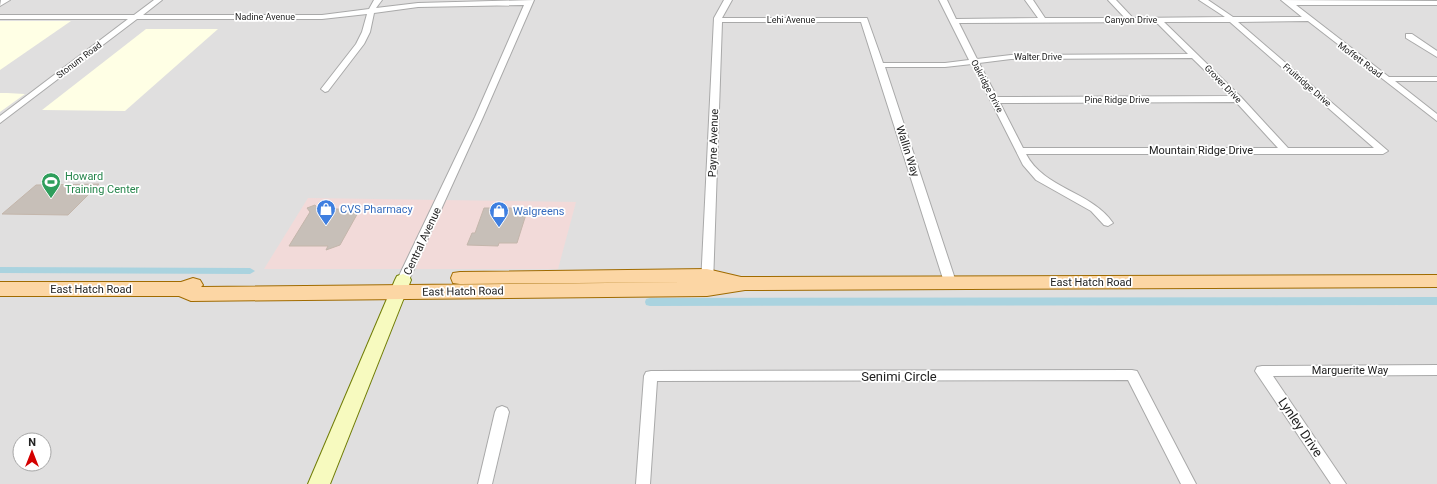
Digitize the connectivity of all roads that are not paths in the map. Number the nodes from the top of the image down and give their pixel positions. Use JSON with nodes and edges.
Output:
{"nodes":[{"id":1,"x":6,"y":0,"type":"edge"},
{"id":2,"x":158,"y":0,"type":"edge"},
{"id":3,"x":378,"y":0,"type":"edge"},
{"id":4,"x":728,"y":0,"type":"edge"},
{"id":5,"x":943,"y":0,"type":"edge"},
{"id":6,"x":1029,"y":0,"type":"edge"},
{"id":7,"x":1112,"y":0,"type":"edge"},
{"id":8,"x":1203,"y":0,"type":"edge"},
{"id":9,"x":1286,"y":1,"type":"edge"},
{"id":10,"x":1360,"y":1,"type":"edge"},
{"id":11,"x":455,"y":2,"type":"edge"},
{"id":12,"x":529,"y":2,"type":"edge"},
{"id":13,"x":1433,"y":2,"type":"edge"},
{"id":14,"x":0,"y":4,"type":"edge"},
{"id":15,"x":370,"y":11,"type":"junction"},
{"id":16,"x":0,"y":17,"type":"edge"},
{"id":17,"x":136,"y":17,"type":"junction"},
{"id":18,"x":1130,"y":19,"type":"junction"},
{"id":19,"x":1307,"y":19,"type":"junction"},
{"id":20,"x":718,"y":20,"type":"junction"},
{"id":21,"x":864,"y":20,"type":"joint"},
{"id":22,"x":955,"y":20,"type":"junction"},
{"id":23,"x":1044,"y":20,"type":"junction"},
{"id":24,"x":1158,"y":20,"type":"junction"},
{"id":25,"x":1231,"y":20,"type":"junction"},
{"id":26,"x":1409,"y":36,"type":"dead end"},
{"id":27,"x":1437,"y":55,"type":"edge"},
{"id":28,"x":1196,"y":56,"type":"junction"},
{"id":29,"x":973,"y":61,"type":"junction"},
{"id":30,"x":880,"y":65,"type":"junction"},
{"id":31,"x":1386,"y":79,"type":"junction"},
{"id":32,"x":1437,"y":79,"type":"edge"},
{"id":33,"x":325,"y":89,"type":"dead end"},
{"id":34,"x":1238,"y":99,"type":"junction"},
{"id":35,"x":995,"y":100,"type":"junction"},
{"id":36,"x":1437,"y":118,"type":"edge"},
{"id":37,"x":0,"y":120,"type":"edge"},
{"id":38,"x":1285,"y":150,"type":"junction"},
{"id":39,"x":1020,"y":151,"type":"junction"},
{"id":40,"x":1383,"y":151,"type":"joint"},
{"id":41,"x":1108,"y":223,"type":"dead end"},
{"id":42,"x":1437,"y":281,"type":"edge"},
{"id":43,"x":707,"y":282,"type":"junction"},
{"id":44,"x":950,"y":282,"type":"junction"},
{"id":45,"x":401,"y":286,"type":"junction"},
{"id":46,"x":0,"y":289,"type":"edge"},
{"id":47,"x":1437,"y":370,"type":"edge"},
{"id":48,"x":1262,"y":371,"type":"joint"},
{"id":49,"x":502,"y":412,"type":"dead end"},
{"id":50,"x":319,"y":484,"type":"edge"},
{"id":51,"x":485,"y":484,"type":"edge"},
{"id":52,"x":643,"y":484,"type":"edge"},
{"id":53,"x":1189,"y":484,"type":"edge"},
{"id":54,"x":1339,"y":484,"type":"edge"}],
"edges":[{"from":1,"to":14,"type":"street"},
{"from":2,"to":17,"type":"street","name":"Stonum Road"},
{"from":3,"to":15,"type":"street"},
{"from":4,"to":20,"type":"street","name":"Payne Avenue"},
{"from":5,"to":22,"type":"street","name":"Oakridge Drive"},
{"from":6,"to":23,"type":"street"},
{"from":7,"to":18,"type":"street"},
{"from":8,"to":25,"type":"street","name":"Fruitridge Drive"},
{"from":9,"to":10,"type":"street"},
{"from":9,"to":19,"type":"street","name":"Moffett Road"},
{"from":10,"to":13,"type":"street"},
{"from":11,"to":12,"type":"street","name":"Nadine Avenue"},
{"from":11,"to":15,"type":"street","name":"Nadine Avenue"},
{"from":12,"to":45,"type":"street","name":"Central Avenue"},
{"from":15,"to":17,"type":"street","name":"Nadine Avenue"},
{"from":15,"to":33,"type":"street"},
{"from":16,"to":17,"type":"street","name":"Nadine Avenue"},
{"from":17,"to":37,"type":"street","name":"Stonum Road"},
{"from":18,"to":23,"type":"street","name":"Canyon Drive"},
{"from":18,"to":24,"type":"street","name":"Canyon Drive"},
{"from":19,"to":25,"type":"street","name":"Canyon Drive"},
{"from":19,"to":31,"type":"street","name":"Moffett Road"},
{"from":20,"to":21,"type":"street","name":"Lehi Avenue"},
{"from":20,"to":43,"type":"street","name":"Payne Avenue"},
{"from":21,"to":30,"type":"street","name":"Wallin Way"},
{"from":22,"to":23,"type":"street","name":"Canyon Drive"},
{"from":22,"to":29,"type":"street","name":"Oakridge Drive"},
{"from":24,"to":25,"type":"street","name":"Canyon Drive"},
{"from":24,"to":28,"type":"street","name":"Grover Drive"},
{"from":25,"to":40,"type":"street","name":"Fruitridge Drive"},
{"from":26,"to":27,"type":"street"},
{"from":28,"to":29,"type":"street","name":"Walter Drive"},
{"from":28,"to":34,"type":"street","name":"Grover Drive"},
{"from":29,"to":30,"type":"street","name":"Walter Drive"},
{"from":29,"to":35,"type":"street","name":"Oakridge Drive"},
{"from":30,"to":44,"type":"street","name":"Wallin Way"},
{"from":31,"to":32,"type":"street"},
{"from":31,"to":36,"type":"street","name":"Moffett Road"},
{"from":34,"to":35,"type":"street","name":"Pine Ridge Drive"},
{"from":34,"to":38,"type":"street","name":"Grover Drive"},
{"from":35,"to":39,"type":"street","name":"Oakridge Drive"},
{"from":38,"to":39,"type":"street","name":"Mountain Ridge Drive"},
{"from":38,"to":40,"type":"street","name":"Mountain Ridge Drive"},
{"from":39,"to":41,"type":"street","name":"Oakridge Drive"},
{"from":42,"to":44,"type":"main road","name":"East Hatch Road"},
{"from":43,"to":44,"type":"main road","name":"East Hatch Road"},
{"from":43,"to":45,"type":"main road","name":"East Hatch Road"},
{"from":45,"to":46,"type":"main road","name":"East Hatch Road"},
{"from":45,"to":50,"type":"street","name":"Central Avenue"},
{"from":47,"to":48,"type":"street","name":"Marguerite Way"},
{"from":48,"to":54,"type":"street","name":"Lynley Drive"},
{"from":49,"to":51,"type":"street"},
{"from":52,"to":53,"type":"street","name":"Senimi Circle"}]}
